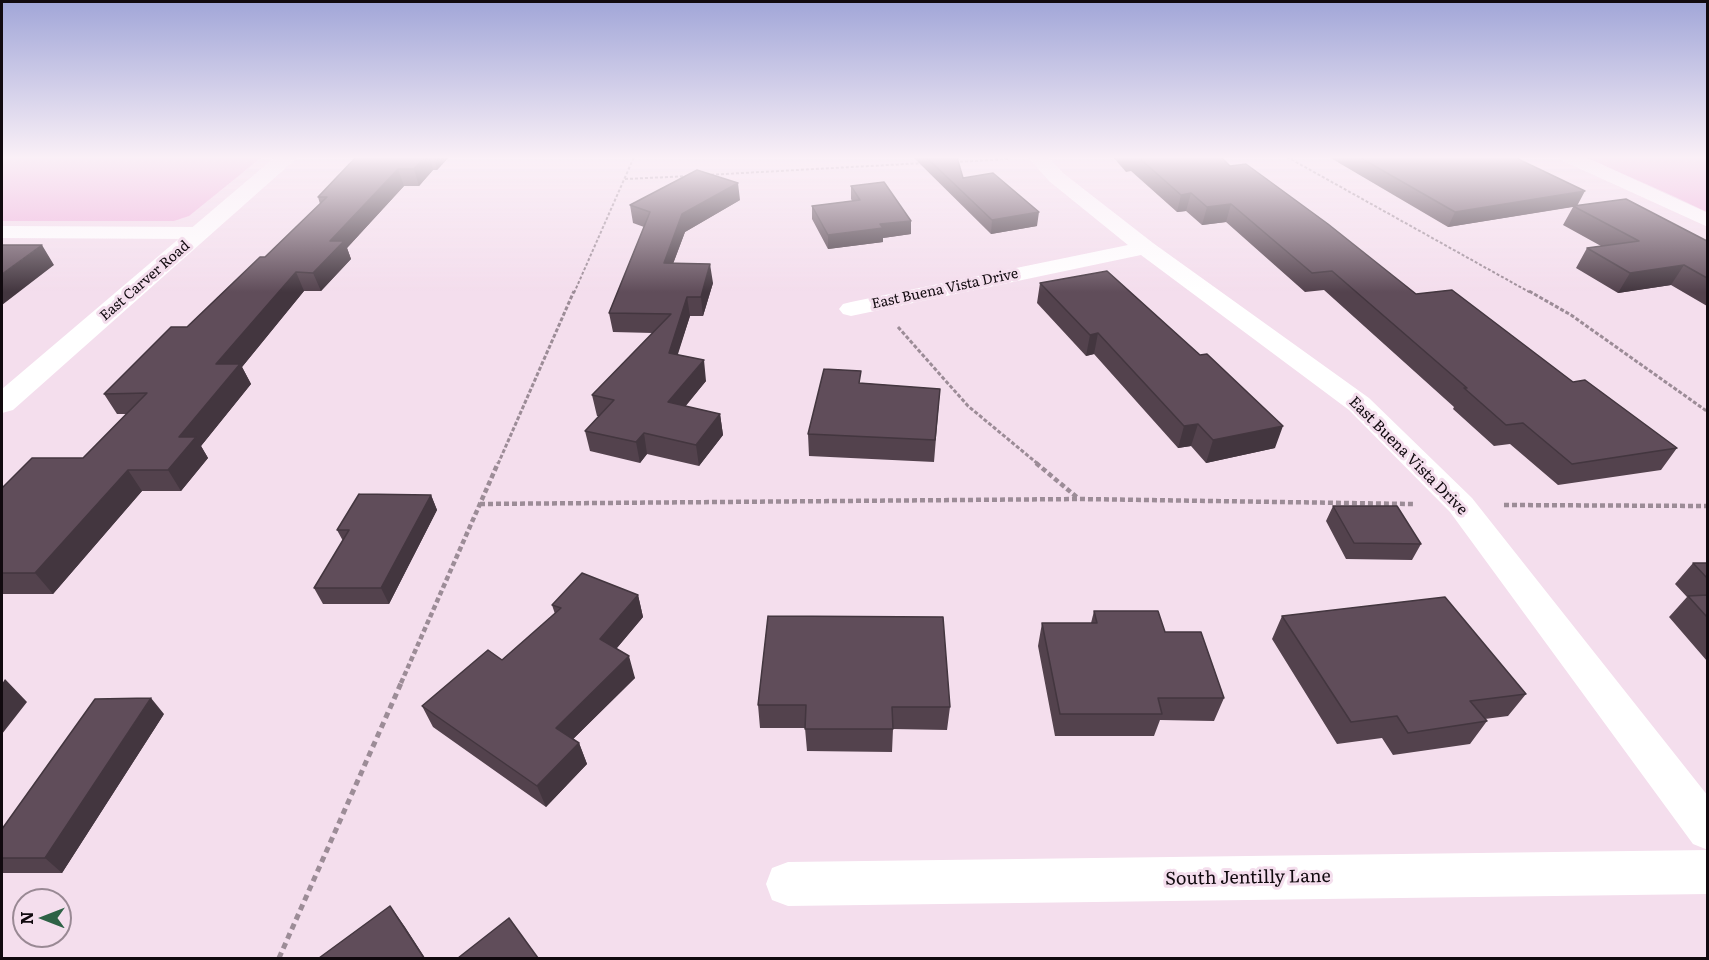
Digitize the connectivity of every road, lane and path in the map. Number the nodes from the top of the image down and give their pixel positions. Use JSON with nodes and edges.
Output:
{"nodes":[{"id":1,"x":237,"y":202,"type":"edge"},
{"id":2,"x":615,"y":202,"type":"edge"},
{"id":3,"x":1087,"y":202,"type":"edge"},
{"id":4,"x":1366,"y":202,"type":"edge"},
{"id":5,"x":1665,"y":202,"type":"edge"},
{"id":6,"x":1707,"y":221,"type":"edge"},
{"id":7,"x":2,"y":232,"type":"edge"},
{"id":8,"x":200,"y":233,"type":"junction"},
{"id":9,"x":1145,"y":248,"type":"junction"},
{"id":10,"x":882,"y":303,"type":"junction"},
{"id":11,"x":851,"y":309,"type":"dead end"},
{"id":12,"x":2,"y":404,"type":"edge"},
{"id":13,"x":1707,"y":412,"type":"edge"},
{"id":14,"x":1079,"y":499,"type":"junction"},
{"id":15,"x":480,"y":504,"type":"junction"},
{"id":16,"x":1461,"y":505,"type":"junction"},
{"id":17,"x":1707,"y":506,"type":"edge"},
{"id":18,"x":1707,"y":830,"type":"edge"},
{"id":19,"x":1707,"y":872,"type":"edge"},
{"id":20,"x":788,"y":884,"type":"dead end"},
{"id":21,"x":279,"y":958,"type":"edge"}],
"edges":[{"from":1,"to":8,"type":"street","name":"East Carver Road"},
{"from":2,"to":15,"type":"path"},
{"from":3,"to":9,"type":"street","name":"East Buena Vista Drive"},
{"from":4,"to":13,"type":"path"},
{"from":5,"to":6,"type":"street"},
{"from":7,"to":8,"type":"street"},
{"from":8,"to":12,"type":"street","name":"East Carver Road"},
{"from":9,"to":10,"type":"street","name":"East Buena Vista Drive"},
{"from":9,"to":16,"type":"street","name":"East Buena Vista Drive"},
{"from":10,"to":11,"type":"street","name":"East Buena Vista Drive"},
{"from":10,"to":14,"type":"path"},
{"from":14,"to":15,"type":"path"},
{"from":14,"to":16,"type":"path"},
{"from":15,"to":21,"type":"path"},
{"from":16,"to":17,"type":"path"},
{"from":16,"to":18,"type":"street","name":"East Buena Vista Drive"},
{"from":19,"to":20,"type":"street","name":"South Jentilly Lane"}]}
